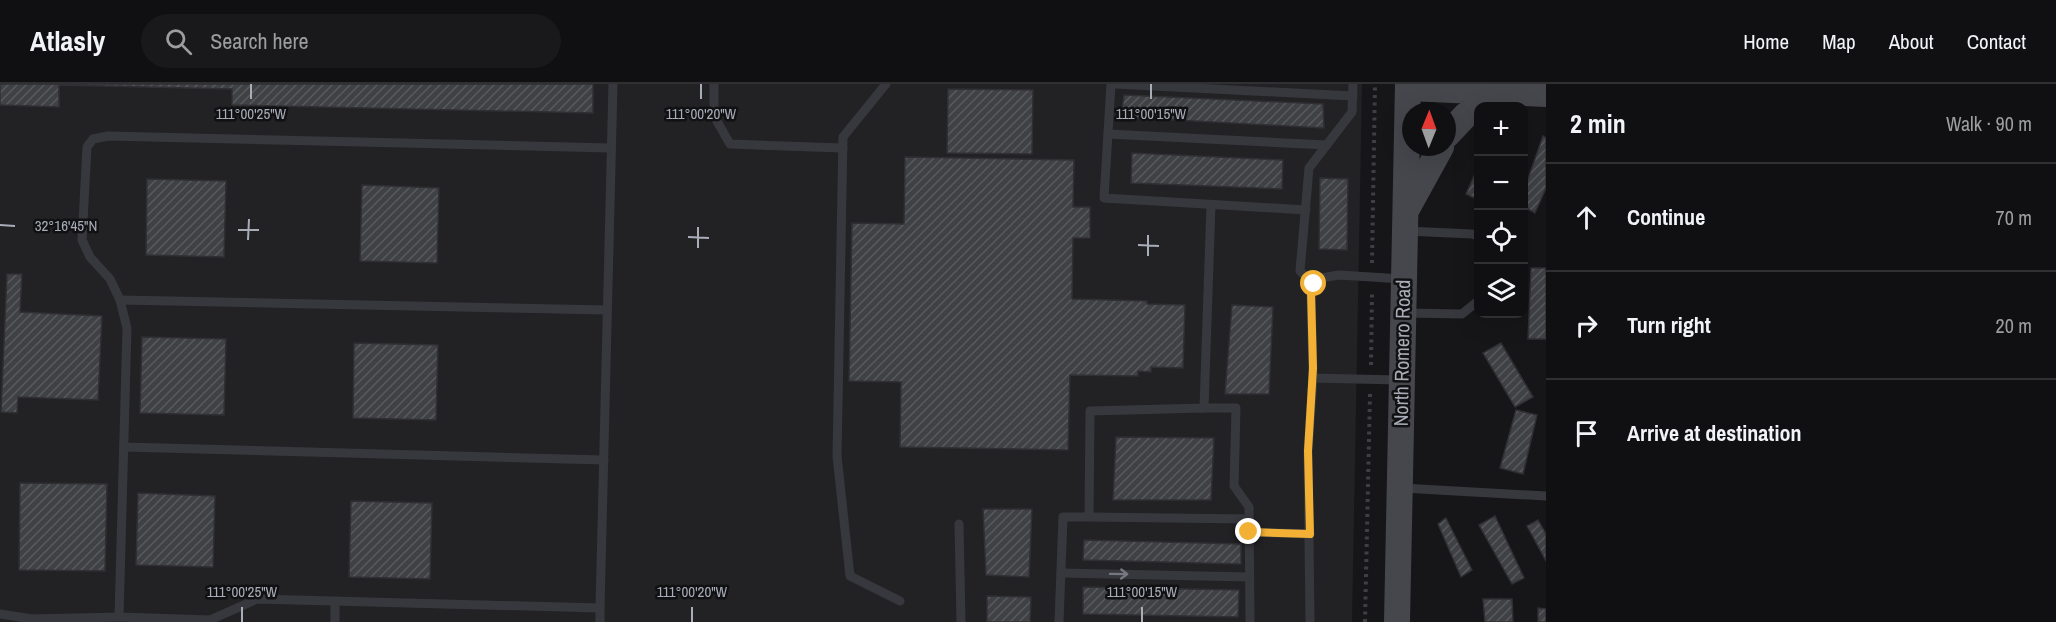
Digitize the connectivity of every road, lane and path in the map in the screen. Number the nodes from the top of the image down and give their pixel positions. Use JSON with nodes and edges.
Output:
{"nodes":[{"id":1,"x":613,"y":84,"type":"edge"},
{"id":2,"x":714,"y":84,"type":"edge"},
{"id":3,"x":886,"y":84,"type":"edge"},
{"id":4,"x":1111,"y":84,"type":"edge"},
{"id":5,"x":1115,"y":84,"type":"edge"},
{"id":6,"x":1353,"y":84,"type":"edge"},
{"id":7,"x":1375,"y":84,"type":"edge"},
{"id":8,"x":1408,"y":86,"type":"edge"},
{"id":9,"x":1518,"y":93,"type":"junction"},
{"id":10,"x":1546,"y":94,"type":"edge"},
{"id":11,"x":1353,"y":96,"type":"junction"},
{"id":12,"x":1494,"y":102,"type":"edge"},
{"id":13,"x":1474,"y":110,"type":"edge"},
{"id":14,"x":1456,"y":126,"type":"edge"},
{"id":15,"x":1107,"y":134,"type":"junction"},
{"id":16,"x":1327,"y":145,"type":"junction"},
{"id":17,"x":611,"y":147,"type":"junction"},
{"id":18,"x":843,"y":148,"type":"junction"},
{"id":19,"x":1436,"y":156,"type":"edge"},
{"id":20,"x":1211,"y":205,"type":"junction"},
{"id":21,"x":1306,"y":210,"type":"junction"},
{"id":22,"x":1405,"y":222,"type":"junction"},
{"id":23,"x":1474,"y":235,"type":"edge"},
{"id":24,"x":1372,"y":277,"type":"junction"},
{"id":25,"x":1404,"y":279,"type":"junction"},
{"id":26,"x":1314,"y":284,"type":"junction"},
{"id":27,"x":120,"y":300,"type":"junction"},
{"id":28,"x":1474,"y":306,"type":"edge"},
{"id":29,"x":608,"y":310,"type":"junction"},
{"id":30,"x":1403,"y":313,"type":"junction"},
{"id":31,"x":1313,"y":378,"type":"junction"},
{"id":32,"x":1371,"y":378,"type":"junction"},
{"id":33,"x":1402,"y":380,"type":"junction"},
{"id":34,"x":1201,"y":408,"type":"junction"},
{"id":35,"x":124,"y":447,"type":"junction"},
{"id":36,"x":604,"y":460,"type":"junction"},
{"id":37,"x":1400,"y":488,"type":"junction"},
{"id":38,"x":1546,"y":496,"type":"edge"},
{"id":39,"x":1089,"y":517,"type":"junction"},
{"id":40,"x":1249,"y":519,"type":"junction"},
{"id":41,"x":959,"y":524,"type":"dead end"},
{"id":42,"x":1249,"y":532,"type":"junction"},
{"id":43,"x":1310,"y":534,"type":"junction"},
{"id":44,"x":1061,"y":573,"type":"junction"},
{"id":45,"x":1250,"y":577,"type":"junction"},
{"id":46,"x":335,"y":601,"type":"junction"},
{"id":47,"x":900,"y":601,"type":"dead end"},
{"id":48,"x":600,"y":608,"type":"junction"},
{"id":49,"x":0,"y":614,"type":"edge"},
{"id":50,"x":119,"y":618,"type":"junction"},
{"id":51,"x":28,"y":620,"type":"edge"},
{"id":52,"x":335,"y":622,"type":"edge"},
{"id":53,"x":600,"y":622,"type":"edge"},
{"id":54,"x":961,"y":622,"type":"edge"},
{"id":55,"x":1059,"y":622,"type":"edge"},
{"id":56,"x":1250,"y":622,"type":"edge"},
{"id":57,"x":1310,"y":622,"type":"edge"},
{"id":58,"x":1365,"y":622,"type":"edge"},
{"id":59,"x":1397,"y":622,"type":"edge"}],
"edges":[{"from":1,"to":17,"type":"lane"},
{"from":2,"to":18,"type":"lane"},
{"from":3,"to":18,"type":"lane"},
{"from":4,"to":15,"type":"lane"},
{"from":5,"to":11,"type":"lane"},
{"from":6,"to":11,"type":"lane"},
{"from":7,"to":24,"type":"path"},
{"from":8,"to":9,"type":"street"},
{"from":8,"to":22,"type":"street","name":"North Romero Road"},
{"from":9,"to":10,"type":"street"},
{"from":9,"to":12,"type":"street"},
{"from":11,"to":16,"type":"lane"},
{"from":13,"to":14,"type":"street"},
{"from":15,"to":16,"type":"lane"},
{"from":15,"to":20,"type":"lane"},
{"from":16,"to":21,"type":"lane"},
{"from":17,"to":27,"type":"lane"},
{"from":17,"to":29,"type":"lane"},
{"from":18,"to":47,"type":"lane"},
{"from":19,"to":22,"type":"street"},
{"from":20,"to":21,"type":"lane"},
{"from":20,"to":34,"type":"lane"},
{"from":21,"to":26,"type":"lane"},
{"from":22,"to":23,"type":"lane"},
{"from":22,"to":25,"type":"street","name":"North Romero Road"},
{"from":24,"to":25,"type":"lane"},
{"from":24,"to":26,"type":"lane"},
{"from":24,"to":32,"type":"path"},
{"from":25,"to":30,"type":"street","name":"North Romero Road"},
{"from":26,"to":31,"type":"lane"},
{"from":27,"to":29,"type":"lane"},
{"from":27,"to":35,"type":"lane"},
{"from":28,"to":30,"type":"lane"},
{"from":29,"to":36,"type":"lane"},
{"from":30,"to":33,"type":"street","name":"North Romero Road"},
{"from":31,"to":32,"type":"lane"},
{"from":31,"to":43,"type":"lane"},
{"from":32,"to":33,"type":"lane"},
{"from":32,"to":58,"type":"path"},
{"from":33,"to":37,"type":"street","name":"North Romero Road"},
{"from":34,"to":39,"type":"lane"},
{"from":34,"to":40,"type":"lane"},
{"from":35,"to":36,"type":"lane"},
{"from":35,"to":50,"type":"lane"},
{"from":36,"to":48,"type":"lane"},
{"from":37,"to":38,"type":"lane"},
{"from":37,"to":59,"type":"street","name":"North Romero Road"},
{"from":39,"to":40,"type":"lane"},
{"from":39,"to":44,"type":"lane"},
{"from":40,"to":42,"type":"lane"},
{"from":41,"to":54,"type":"lane"},
{"from":42,"to":43,"type":"lane"},
{"from":42,"to":45,"type":"lane"},
{"from":43,"to":57,"type":"lane"},
{"from":44,"to":45,"type":"lane","one_way":true},
{"from":44,"to":55,"type":"lane"},
{"from":45,"to":56,"type":"lane"},
{"from":46,"to":48,"type":"lane"},
{"from":46,"to":50,"type":"lane"},
{"from":46,"to":52,"type":"lane"},
{"from":48,"to":53,"type":"lane"},
{"from":49,"to":51,"type":"lane"},
{"from":50,"to":51,"type":"lane"}]}
